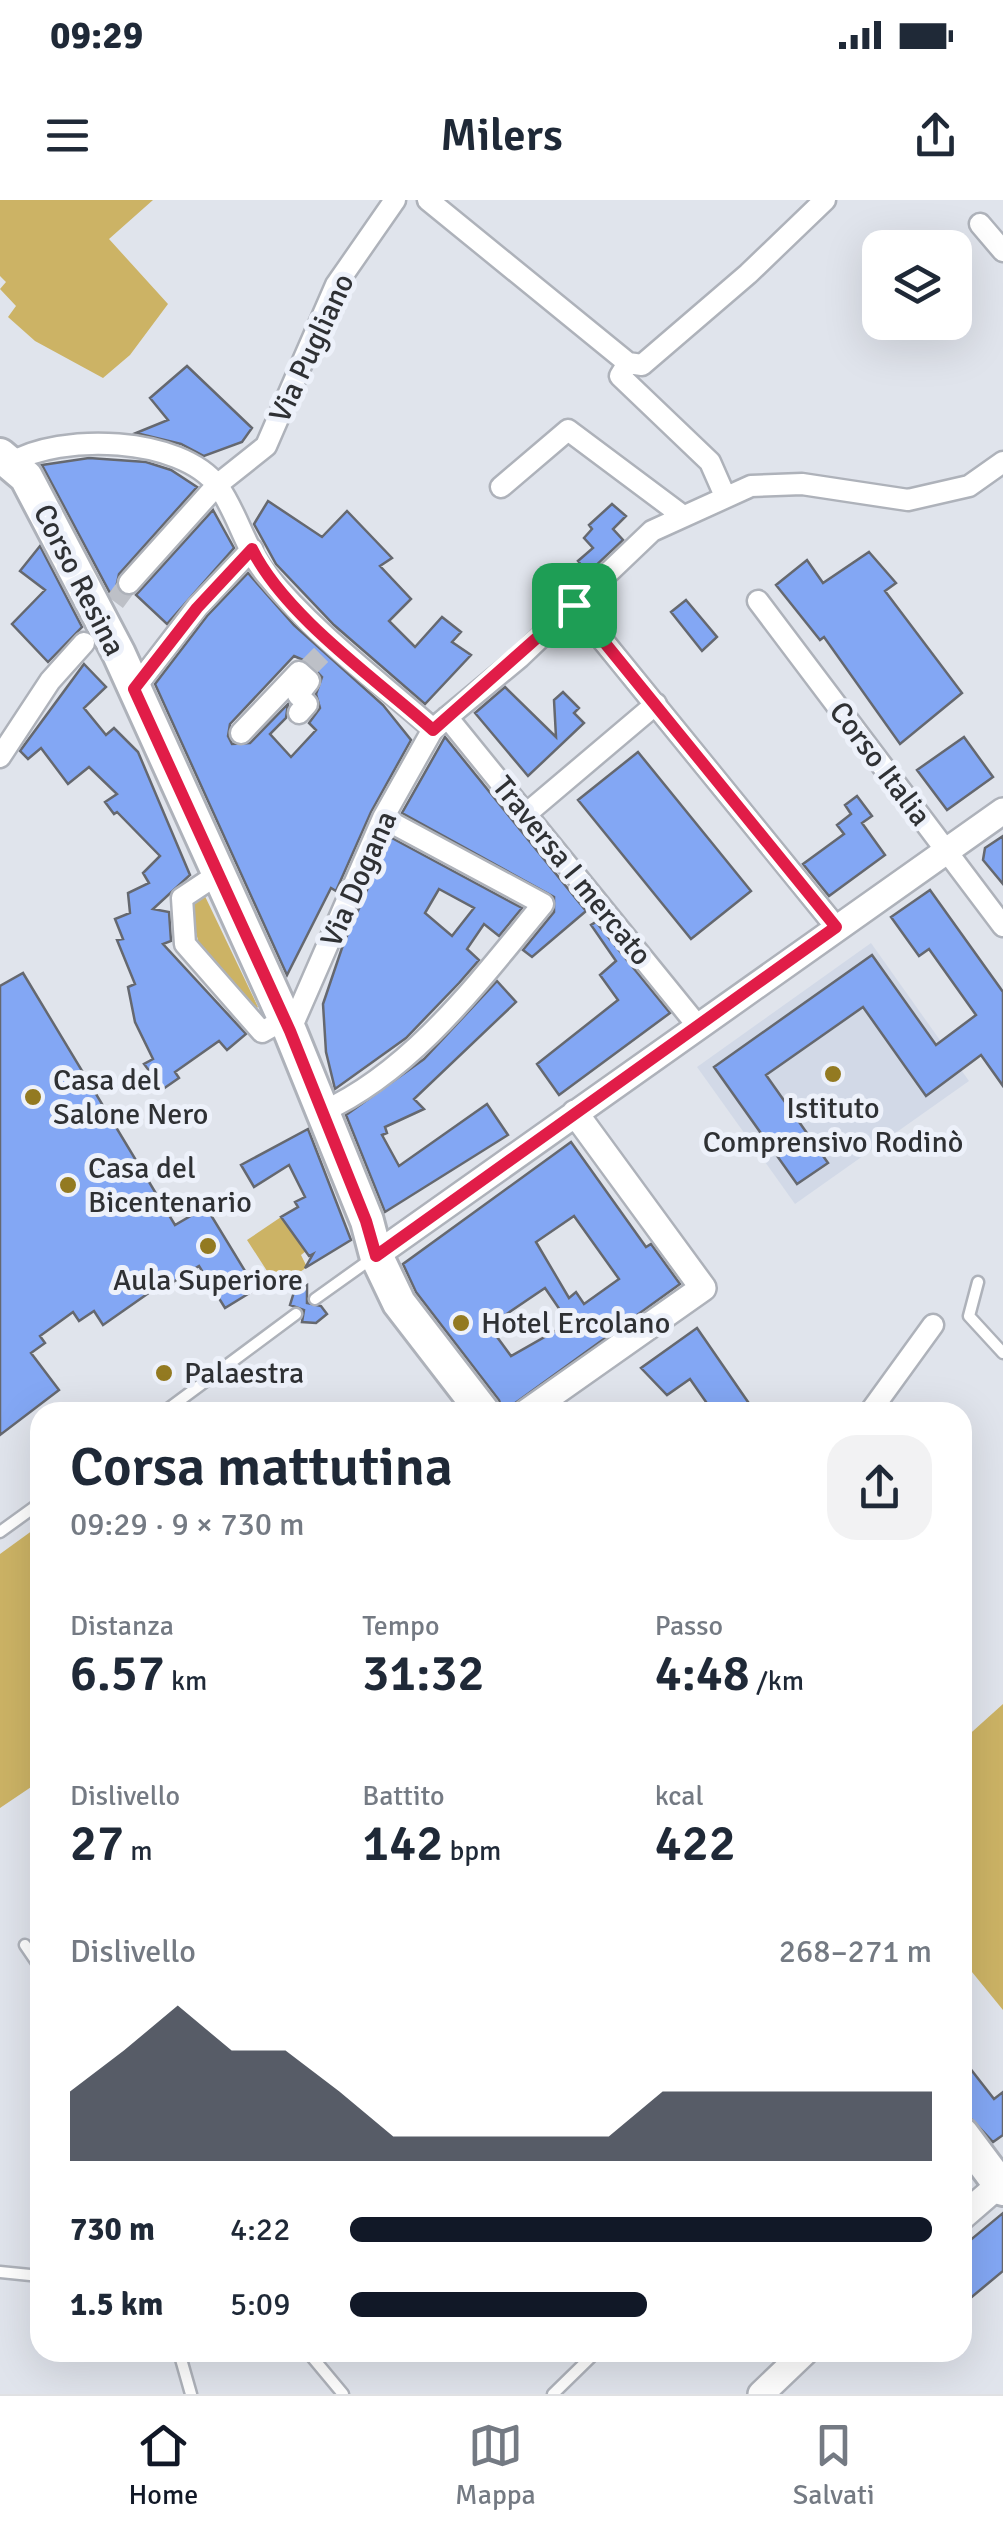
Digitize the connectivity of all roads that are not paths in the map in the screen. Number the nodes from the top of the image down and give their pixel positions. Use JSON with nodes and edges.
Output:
{"nodes":[{"id":1,"x":396,"y":200,"type":"edge"},
{"id":2,"x":428,"y":200,"type":"edge"},
{"id":3,"x":824,"y":200,"type":"edge"},
{"id":4,"x":980,"y":224,"type":"dead end"},
{"id":5,"x":1003,"y":251,"type":"edge"},
{"id":6,"x":628,"y":363,"type":"junction"},
{"id":7,"x":6,"y":459,"type":"edge"},
{"id":8,"x":1003,"y":462,"type":"edge"},
{"id":9,"x":217,"y":485,"type":"junction"},
{"id":10,"x":501,"y":488,"type":"dead end"},
{"id":11,"x":725,"y":496,"type":"junction"},
{"id":12,"x":683,"y":516,"type":"junction"},
{"id":13,"x":252,"y":549,"type":"junction"},
{"id":14,"x":129,"y":583,"type":"tunnel mouth"},
{"id":15,"x":758,"y":602,"type":"dead end"},
{"id":16,"x":574,"y":605,"type":"junction"},
{"id":17,"x":84,"y":643,"type":"tunnel mouth"},
{"id":18,"x":134,"y":689,"type":"junction"},
{"id":19,"x":656,"y":704,"type":"junction"},
{"id":20,"x":299,"y":712,"type":"dead end"},
{"id":21,"x":440,"y":723,"type":"junction"},
{"id":22,"x":240,"y":733,"type":"dead end"},
{"id":23,"x":0,"y":757,"type":"edge"},
{"id":24,"x":1003,"y":810,"type":"edge"},
{"id":25,"x":526,"y":814,"type":"junction"},
{"id":26,"x":383,"y":818,"type":"junction"},
{"id":27,"x":946,"y":852,"type":"junction"},
{"id":28,"x":218,"y":874,"type":"junction"},
{"id":29,"x":1003,"y":926,"type":"edge"},
{"id":30,"x":836,"y":927,"type":"junction"},
{"id":31,"x":287,"y":1025,"type":"junction"},
{"id":32,"x":698,"y":1025,"type":"junction"},
{"id":33,"x":322,"y":1112,"type":"junction"},
{"id":34,"x":574,"y":1113,"type":"junction"},
{"id":35,"x":376,"y":1256,"type":"junction"},
{"id":36,"x":978,"y":1282,"type":"dead end"},
{"id":37,"x":314,"y":1299,"type":"dead end"},
{"id":38,"x":296,"y":1314,"type":"dead end"},
{"id":39,"x":934,"y":1325,"type":"dead end"},
{"id":40,"x":1003,"y":1354,"type":"edge"},
{"id":41,"x":178,"y":1402,"type":"edge"},
{"id":42,"x":475,"y":1402,"type":"edge"},
{"id":43,"x":541,"y":1402,"type":"edge"},
{"id":44,"x":877,"y":1402,"type":"edge"},
{"id":45,"x":30,"y":1510,"type":"edge"},
{"id":46,"x":0,"y":1532,"type":"edge"},
{"id":47,"x":25,"y":1944,"type":"dead end"},
{"id":48,"x":30,"y":1951,"type":"edge"},
{"id":49,"x":972,"y":2147,"type":"edge"},
{"id":50,"x":1002,"y":2185,"type":"edge"},
{"id":51,"x":972,"y":2209,"type":"edge"},
{"id":52,"x":0,"y":2272,"type":"edge"},
{"id":53,"x":30,"y":2275,"type":"edge"},
{"id":54,"x":182,"y":2362,"type":"edge"},
{"id":55,"x":317,"y":2362,"type":"edge"},
{"id":56,"x":586,"y":2362,"type":"edge"},
{"id":57,"x":795,"y":2362,"type":"edge"},
{"id":58,"x":190,"y":2394,"type":"edge"},
{"id":59,"x":344,"y":2394,"type":"edge"},
{"id":60,"x":552,"y":2394,"type":"edge"},
{"id":61,"x":761,"y":2394,"type":"edge"}],
"edges":[{"from":1,"to":9,"type":"street","name":"Via Pugliano"},
{"from":2,"to":6,"type":"street"},
{"from":3,"to":6,"type":"street"},
{"from":4,"to":5,"type":"street"},
{"from":6,"to":11,"type":"street"},
{"from":7,"to":9,"type":"street"},
{"from":7,"to":18,"type":"main road","name":"Corso Resina"},
{"from":8,"to":11,"type":"street","name":"Via Dogana"},
{"from":9,"to":13,"type":"street","name":"Traversa I mercato"},
{"from":9,"to":14,"type":"street","name":"Via Pugliano"},
{"from":10,"to":12,"type":"street"},
{"from":11,"to":12,"type":"street","name":"Via Dogana"},
{"from":12,"to":16,"type":"street","name":"Via Dogana"},
{"from":13,"to":18,"type":"street"},
{"from":13,"to":21,"type":"street","name":"Traversa I mercato"},
{"from":15,"to":27,"type":"street","name":"Corso Italia"},
{"from":16,"to":19,"type":"street"},
{"from":16,"to":21,"type":"street","name":"Via Dogana"},
{"from":17,"to":23,"type":"street"},
{"from":18,"to":28,"type":"main road","name":"Corso Resina"},
{"from":19,"to":25,"type":"street"},
{"from":19,"to":30,"type":"street"},
{"from":20,"to":22,"type":"street"},
{"from":21,"to":25,"type":"street","name":"Traversa I mercato"},
{"from":21,"to":26,"type":"street","name":"Via Dogana"},
{"from":24,"to":27,"type":"street"},
{"from":25,"to":32,"type":"street","name":"Traversa I mercato"},
{"from":26,"to":31,"type":"street","name":"Via Dogana"},
{"from":26,"to":33,"type":"street"},
{"from":27,"to":29,"type":"street","name":"Corso Italia"},
{"from":27,"to":30,"type":"street"},
{"from":28,"to":31,"type":"main road","name":"Corso Resina"},
{"from":28,"to":31,"type":"street"},
{"from":30,"to":32,"type":"street"},
{"from":31,"to":33,"type":"main road","name":"Corso Resina"},
{"from":32,"to":34,"type":"street"},
{"from":33,"to":35,"type":"main road","name":"Corso Resina"},
{"from":34,"to":35,"type":"street"},
{"from":34,"to":43,"type":"street"},
{"from":35,"to":37,"type":"lane"},
{"from":35,"to":42,"type":"main road","name":"Corso Resina"},
{"from":36,"to":40,"type":"lane"},
{"from":38,"to":41,"type":"lane"},
{"from":39,"to":44,"type":"street"},
{"from":45,"to":46,"type":"lane"},
{"from":47,"to":48,"type":"lane"},
{"from":49,"to":50,"type":"main road"},
{"from":50,"to":51,"type":"street"},
{"from":52,"to":53,"type":"lane"},
{"from":54,"to":58,"type":"lane"},
{"from":55,"to":59,"type":"lane"},
{"from":56,"to":60,"type":"lane"},
{"from":57,"to":61,"type":"street"}]}
